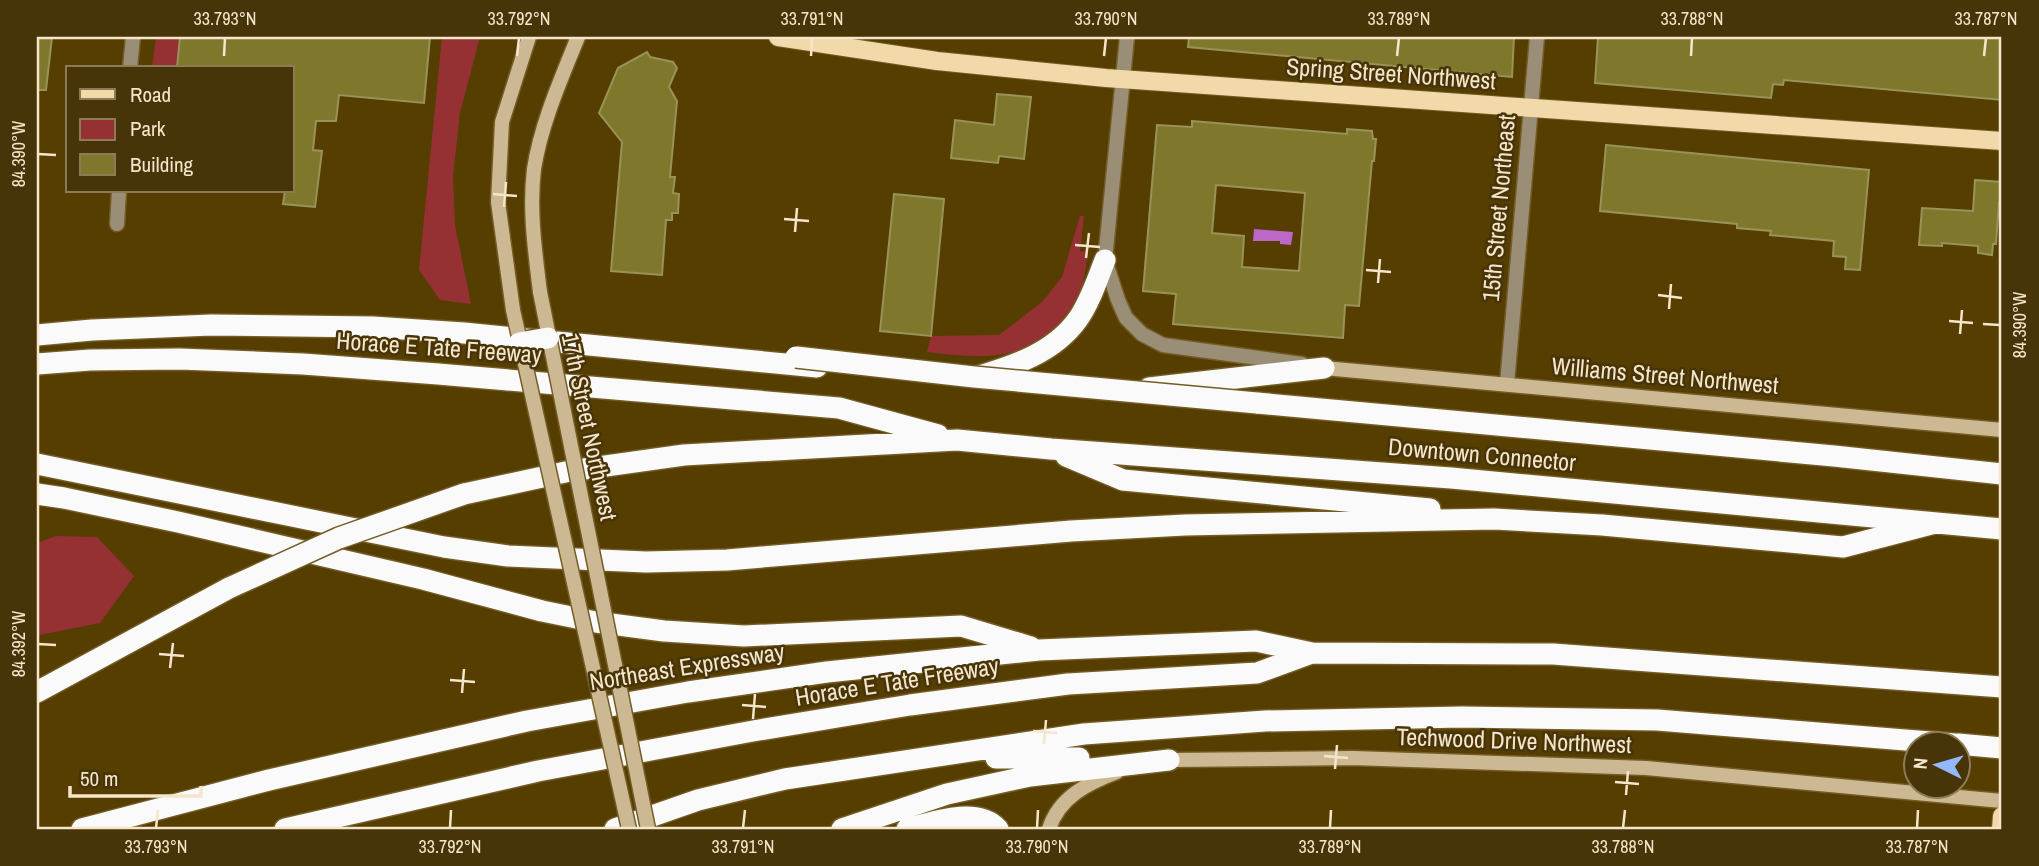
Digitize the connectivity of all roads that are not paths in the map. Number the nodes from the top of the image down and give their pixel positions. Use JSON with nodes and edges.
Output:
{"nodes":[{"id":1,"x":133,"y":37,"type":"edge"},
{"id":2,"x":529,"y":37,"type":"edge"},
{"id":3,"x":578,"y":37,"type":"edge"},
{"id":4,"x":778,"y":37,"type":"edge"},
{"id":5,"x":1127,"y":37,"type":"edge"},
{"id":6,"x":1537,"y":37,"type":"edge"},
{"id":7,"x":130,"y":66,"type":"edge"},
{"id":8,"x":1123,"y":80,"type":"junction"},
{"id":9,"x":1531,"y":108,"type":"junction"},
{"id":10,"x":2002,"y":141,"type":"edge"},
{"id":11,"x":120,"y":192,"type":"edge"},
{"id":12,"x":117,"y":224,"type":"dead end"},
{"id":13,"x":1105,"y":260,"type":"junction"},
{"id":14,"x":37,"y":335,"type":"edge"},
{"id":15,"x":548,"y":338,"type":"junction"},
{"id":16,"x":519,"y":343,"type":"junction"},
{"id":17,"x":37,"y":364,"type":"edge"},
{"id":18,"x":1324,"y":368,"type":"junction"},
{"id":19,"x":964,"y":381,"type":"junction"},
{"id":20,"x":1507,"y":384,"type":"junction"},
{"id":21,"x":2002,"y":430,"type":"edge"},
{"id":22,"x":957,"y":440,"type":"junction"},
{"id":23,"x":1051,"y":449,"type":"junction"},
{"id":24,"x":37,"y":464,"type":"edge"},
{"id":25,"x":2002,"y":474,"type":"edge"},
{"id":26,"x":37,"y":494,"type":"edge"},
{"id":27,"x":1494,"y":519,"type":"junction"},
{"id":28,"x":1935,"y":523,"type":"junction"},
{"id":29,"x":2002,"y":529,"type":"edge"},
{"id":30,"x":1040,"y":650,"type":"junction"},
{"id":31,"x":1312,"y":653,"type":"junction"},
{"id":32,"x":2002,"y":687,"type":"edge"},
{"id":33,"x":37,"y":692,"type":"edge"},
{"id":34,"x":1902,"y":740,"type":"edge"},
{"id":35,"x":1972,"y":745,"type":"edge"},
{"id":36,"x":2002,"y":748,"type":"edge"},
{"id":37,"x":1169,"y":760,"type":"junction"},
{"id":38,"x":879,"y":764,"type":"junction"},
{"id":39,"x":2002,"y":801,"type":"edge"},
{"id":40,"x":2002,"y":816,"type":"edge"},
{"id":41,"x":82,"y":829,"type":"edge"},
{"id":42,"x":285,"y":829,"type":"edge"},
{"id":43,"x":615,"y":829,"type":"edge"},
{"id":44,"x":629,"y":829,"type":"edge"},
{"id":45,"x":648,"y":829,"type":"edge"},
{"id":46,"x":842,"y":829,"type":"edge"},
{"id":47,"x":907,"y":829,"type":"edge"},
{"id":48,"x":998,"y":829,"type":"edge"},
{"id":49,"x":1049,"y":829,"type":"edge"},
{"id":50,"x":2001,"y":829,"type":"edge"}],
"edges":[{"from":1,"to":7,"type":"street"},
{"from":2,"to":16,"type":"street","name":"17th Street Northwest","bridge":true},
{"from":3,"to":15,"type":"street","name":"17th Street Northwest","bridge":true},
{"from":4,"to":8,"type":"main road","name":"Spring Street Northwest"},
{"from":5,"to":8,"type":"street"},
{"from":6,"to":9,"type":"street","name":"15th Street Northeast"},
{"from":8,"to":9,"type":"main road","name":"Spring Street Northwest"},
{"from":8,"to":13,"type":"street"},
{"from":9,"to":10,"type":"main road","name":"Spring Street Northwest"},
{"from":9,"to":20,"type":"street","name":"15th Street Northeast"},
{"from":11,"to":12,"type":"street"},
{"from":13,"to":18,"type":"street"},
{"from":13,"to":19,"type":"highway"},
{"from":14,"to":19,"type":"highway"},
{"from":15,"to":16,"type":"highway","bridge":true},
{"from":15,"to":25,"type":"highway","bridge":true},
{"from":15,"to":45,"type":"street","name":"17th Street Northwest","bridge":true},
{"from":16,"to":44,"type":"street","name":"17th Street Northwest","bridge":true},
{"from":17,"to":22,"type":"highway","name":"Horace E Tate Freeway"},
{"from":18,"to":19,"type":"highway"},
{"from":18,"to":20,"type":"street","name":"Williams Street Northwest"},
{"from":20,"to":21,"type":"street","name":"Williams Street Northwest"},
{"from":22,"to":23,"type":"highway","name":"Downtown Connector"},
{"from":22,"to":33,"type":"highway","bridge":true},
{"from":23,"to":27,"type":"highway"},
{"from":23,"to":28,"type":"highway","name":"Downtown Connector"},
{"from":24,"to":27,"type":"highway"},
{"from":26,"to":30,"type":"highway"},
{"from":27,"to":28,"type":"highway"},
{"from":28,"to":29,"type":"highway","name":"Downtown Connector"},
{"from":30,"to":31,"type":"highway","name":"Northeast Expressway"},
{"from":30,"to":41,"type":"highway","name":"Northeast Expressway"},
{"from":31,"to":32,"type":"highway"},
{"from":31,"to":42,"type":"highway","name":"Horace E Tate Freeway"},
{"from":34,"to":38,"type":"highway"},
{"from":35,"to":36,"type":"highway"},
{"from":37,"to":38,"type":"highway"},
{"from":37,"to":39,"type":"street","name":"Techwood Drive Northwest"},
{"from":37,"to":46,"type":"highway"},
{"from":37,"to":49,"type":"street","name":"Techwood Drive Northwest"},
{"from":38,"to":43,"type":"highway"},
{"from":40,"to":50,"type":"main road"},
{"from":47,"to":48,"type":"highway"}]}
